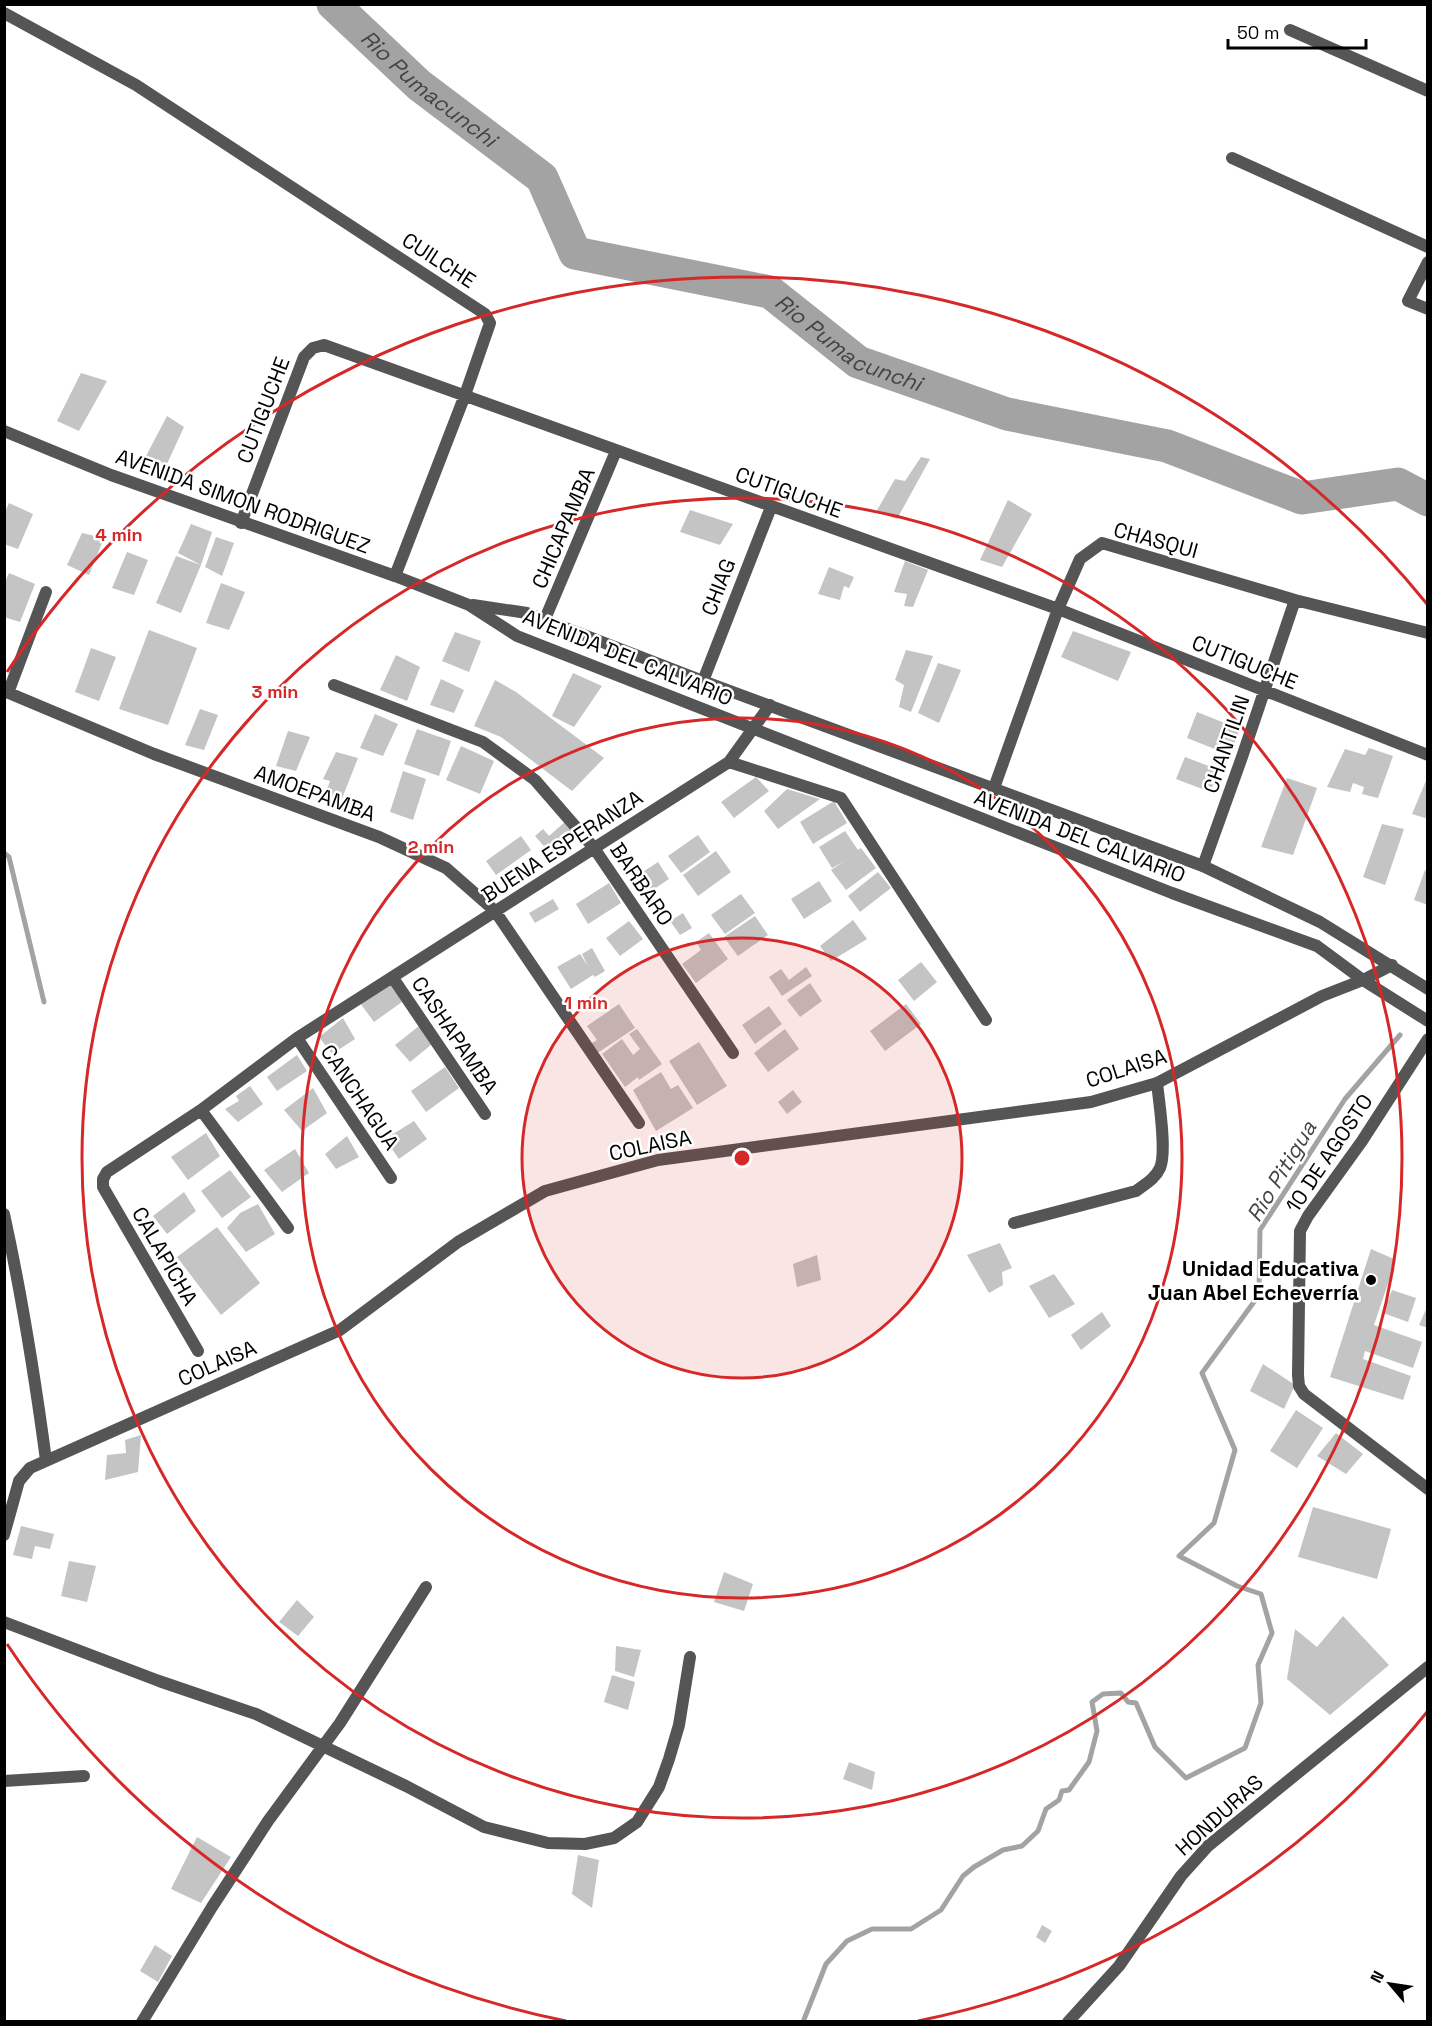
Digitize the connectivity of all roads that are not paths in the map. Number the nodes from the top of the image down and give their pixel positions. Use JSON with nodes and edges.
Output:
{"nodes":[{"id":1,"x":4,"y":14,"type":"edge"},
{"id":2,"x":1290,"y":30,"type":"dead end"},
{"id":3,"x":1428,"y":91,"type":"edge"},
{"id":4,"x":1232,"y":158,"type":"dead end"},
{"id":5,"x":1428,"y":246,"type":"edge"},
{"id":6,"x":1428,"y":262,"type":"edge"},
{"id":7,"x":1428,"y":309,"type":"edge"},
{"id":8,"x":465,"y":395,"type":"junction"},
{"id":9,"x":4,"y":430,"type":"edge"},
{"id":10,"x":616,"y":451,"type":"junction"},
{"id":11,"x":771,"y":507,"type":"junction"},
{"id":12,"x":241,"y":523,"type":"junction"},
{"id":13,"x":395,"y":576,"type":"junction"},
{"id":14,"x":46,"y":592,"type":"dead end"},
{"id":15,"x":1295,"y":600,"type":"junction"},
{"id":16,"x":469,"y":605,"type":"junction"},
{"id":17,"x":1058,"y":609,"type":"junction"},
{"id":18,"x":545,"y":620,"type":"junction"},
{"id":19,"x":1428,"y":633,"type":"edge"},
{"id":20,"x":703,"y":681,"type":"junction"},
{"id":21,"x":334,"y":685,"type":"dead end"},
{"id":22,"x":1265,"y":691,"type":"junction"},
{"id":23,"x":6,"y":692,"type":"edge"},
{"id":24,"x":770,"y":705,"type":"junction"},
{"id":25,"x":754,"y":729,"type":"junction"},
{"id":26,"x":1428,"y":755,"type":"edge"},
{"id":27,"x":729,"y":762,"type":"junction"},
{"id":28,"x":994,"y":788,"type":"junction"},
{"id":29,"x":594,"y":848,"type":"junction"},
{"id":30,"x":1203,"y":866,"type":"junction"},
{"id":31,"x":495,"y":911,"type":"junction"},
{"id":32,"x":1392,"y":966,"type":"junction"},
{"id":33,"x":393,"y":978,"type":"junction"},
{"id":34,"x":1363,"y":980,"type":"junction"},
{"id":35,"x":1428,"y":988,"type":"edge"},
{"id":36,"x":986,"y":1020,"type":"dead end"},
{"id":37,"x":1428,"y":1021,"type":"edge"},
{"id":38,"x":297,"y":1038,"type":"junction"},
{"id":39,"x":1428,"y":1039,"type":"edge"},
{"id":40,"x":733,"y":1053,"type":"dead end"},
{"id":41,"x":1157,"y":1083,"type":"junction"},
{"id":42,"x":201,"y":1110,"type":"junction"},
{"id":43,"x":485,"y":1114,"type":"dead end"},
{"id":44,"x":639,"y":1123,"type":"dead end"},
{"id":45,"x":391,"y":1178,"type":"dead end"},
{"id":46,"x":103,"y":1179,"type":"joint"},
{"id":47,"x":4,"y":1214,"type":"edge"},
{"id":48,"x":1014,"y":1223,"type":"dead end"},
{"id":49,"x":288,"y":1228,"type":"dead end"},
{"id":50,"x":198,"y":1351,"type":"dead end"},
{"id":51,"x":46,"y":1460,"type":"junction"},
{"id":52,"x":1428,"y":1489,"type":"edge"},
{"id":53,"x":8,"y":1504,"type":"edge"},
{"id":54,"x":4,"y":1535,"type":"edge"},
{"id":55,"x":426,"y":1587,"type":"dead end"},
{"id":56,"x":4,"y":1622,"type":"edge"},
{"id":57,"x":690,"y":1657,"type":"dead end"},
{"id":58,"x":1428,"y":1667,"type":"edge"},
{"id":59,"x":324,"y":1747,"type":"junction"},
{"id":60,"x":84,"y":1776,"type":"dead end"},
{"id":61,"x":4,"y":1780,"type":"edge"},
{"id":62,"x":142,"y":2022,"type":"edge"},
{"id":63,"x":1068,"y":2022,"type":"edge"}],
"edges":[{"from":1,"to":8,"type":"street","name":"CUILCHE"},
{"from":2,"to":3,"type":"street"},
{"from":4,"to":5,"type":"street"},
{"from":6,"to":7,"type":"street"},
{"from":8,"to":10,"type":"street","name":"CUTIGUCHE"},
{"from":8,"to":12,"type":"street","name":"CUTIGUCHE"},
{"from":8,"to":13,"type":"street","name":"CUILCHE"},
{"from":9,"to":12,"type":"street","name":"AVENIDA SIMON RODRIGUEZ"},
{"from":10,"to":11,"type":"street","name":"CUTIGUCHE"},
{"from":10,"to":18,"type":"street","name":"CHICAPAMBA"},
{"from":11,"to":17,"type":"street","name":"CUTIGUCHE"},
{"from":11,"to":20,"type":"street","name":"CHIAG"},
{"from":12,"to":13,"type":"street","name":"AVENIDA SIMON RODRIGUEZ"},
{"from":13,"to":16,"type":"street","name":"AVENIDA SIMON RODRIGUEZ"},
{"from":14,"to":23,"type":"street"},
{"from":15,"to":17,"type":"street","name":"CHASQUI"},
{"from":15,"to":19,"type":"street","name":"CHASQUI"},
{"from":15,"to":22,"type":"street","name":"CHANTILIN"},
{"from":16,"to":18,"type":"street","name":"AVENIDA DEL CALVARIO"},
{"from":16,"to":25,"type":"street","name":"AVENIDA DEL CALVARIO"},
{"from":17,"to":22,"type":"street","name":"CUTIGUCHE"},
{"from":17,"to":28,"type":"street","name":"CHASQUI"},
{"from":18,"to":20,"type":"street","name":"AVENIDA DEL CALVARIO"},
{"from":20,"to":24,"type":"street","name":"AVENIDA DEL CALVARIO"},
{"from":21,"to":29,"type":"street","name":"BARBARO"},
{"from":22,"to":26,"type":"street","name":"CUTIGUCHE"},
{"from":22,"to":30,"type":"street","name":"CHANTILIN"},
{"from":23,"to":31,"type":"street","name":"AMOEPAMBA"},
{"from":24,"to":25,"type":"street"},
{"from":24,"to":28,"type":"street","name":"AVENIDA DEL CALVARIO"},
{"from":25,"to":27,"type":"street"},
{"from":25,"to":34,"type":"street","name":"AVENIDA DEL CALVARIO"},
{"from":27,"to":29,"type":"street","name":"BUENA ESPERANZA"},
{"from":27,"to":36,"type":"street"},
{"from":28,"to":30,"type":"street","name":"AVENIDA DEL CALVARIO"},
{"from":29,"to":31,"type":"street","name":"BUENA ESPERANZA"},
{"from":29,"to":40,"type":"street","name":"BARBARO"},
{"from":30,"to":32,"type":"street","name":"AVENIDA DEL CALVARIO"},
{"from":31,"to":33,"type":"street","name":"BUENA ESPERANZA"},
{"from":31,"to":44,"type":"street","name":"AMOEPAMBA"},
{"from":32,"to":34,"type":"street","name":"COLAISA"},
{"from":32,"to":35,"type":"street","name":"AVENIDA DEL CALVARIO"},
{"from":33,"to":38,"type":"street","name":"BUENA ESPERANZA"},
{"from":33,"to":43,"type":"street","name":"CASHAPAMBA"},
{"from":34,"to":37,"type":"street","name":"AVENIDA DEL CALVARIO"},
{"from":34,"to":41,"type":"street","name":"COLAISA"},
{"from":38,"to":42,"type":"street","name":"BUENA ESPERANZA"},
{"from":38,"to":45,"type":"street","name":"CANCHAGUA"},
{"from":39,"to":52,"type":"street","name":"10 DE AGOSTO"},
{"from":41,"to":48,"type":"street"},
{"from":41,"to":51,"type":"street","name":"COLAISA"},
{"from":42,"to":46,"type":"street","name":"BUENA ESPERANZA"},
{"from":42,"to":49,"type":"street"},
{"from":46,"to":50,"type":"street","name":"CALAPICHA"},
{"from":47,"to":51,"type":"street"},
{"from":51,"to":53,"type":"street","name":"COLAISA"},
{"from":53,"to":54,"type":"street","name":"COLAISA"},
{"from":55,"to":59,"type":"street"},
{"from":56,"to":59,"type":"street"},
{"from":57,"to":59,"type":"street"},
{"from":58,"to":63,"type":"street","name":"HONDURAS"},
{"from":59,"to":62,"type":"street"},
{"from":60,"to":61,"type":"street"}]}
